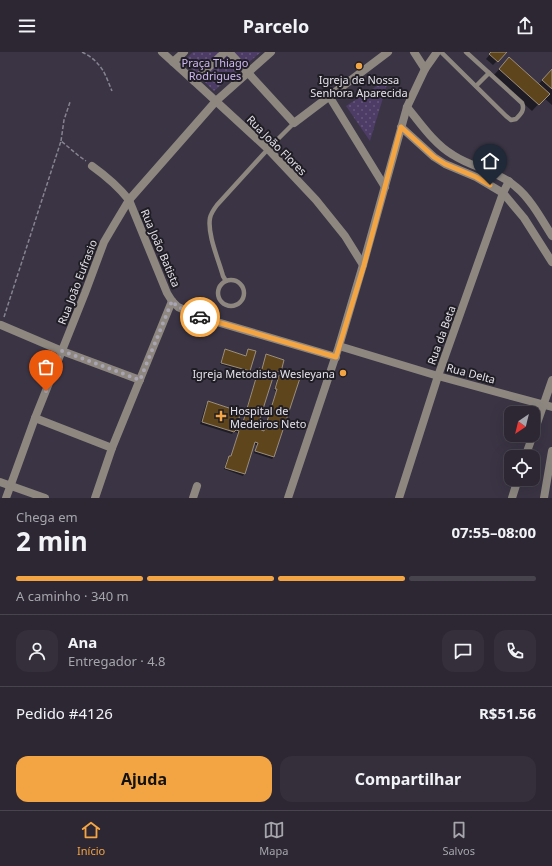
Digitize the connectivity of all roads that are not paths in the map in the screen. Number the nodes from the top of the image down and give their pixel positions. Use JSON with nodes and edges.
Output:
{"nodes":[{"id":1,"x":162,"y":52,"type":"edge"},
{"id":2,"x":184,"y":52,"type":"edge"},
{"id":3,"x":225,"y":52,"type":"edge"},
{"id":4,"x":229,"y":52,"type":"edge"},
{"id":5,"x":271,"y":52,"type":"edge"},
{"id":6,"x":388,"y":52,"type":"edge"},
{"id":7,"x":414,"y":52,"type":"edge"},
{"id":8,"x":437,"y":52,"type":"edge"},
{"id":9,"x":441,"y":52,"type":"edge"},
{"id":10,"x":466,"y":52,"type":"edge"},
{"id":11,"x":173,"y":62,"type":"junction"},
{"id":12,"x":424,"y":69,"type":"junction"},
{"id":13,"x":249,"y":73,"type":"junction"},
{"id":14,"x":489,"y":73,"type":"junction"},
{"id":15,"x":194,"y":81,"type":"junction"},
{"id":16,"x":476,"y":86,"type":"junction"},
{"id":17,"x":329,"y":96,"type":"junction"},
{"id":18,"x":216,"y":101,"type":"junction"},
{"id":19,"x":407,"y":107,"type":"junction"},
{"id":20,"x":294,"y":123,"type":"junction"},
{"id":21,"x":401,"y":127,"type":"junction"},
{"id":22,"x":268,"y":149,"type":"junction"},
{"id":23,"x":92,"y":166,"type":"road end"},
{"id":24,"x":509,"y":181,"type":"junction"},
{"id":25,"x":385,"y":187,"type":"junction"},
{"id":26,"x":503,"y":193,"type":"junction"},
{"id":27,"x":129,"y":200,"type":"junction"},
{"id":28,"x":552,"y":236,"type":"edge"},
{"id":29,"x":552,"y":262,"type":"edge"},
{"id":30,"x":364,"y":265,"type":"junction"},
{"id":31,"x":226,"y":281,"type":"junction"},
{"id":32,"x":172,"y":301,"type":"junction"},
{"id":33,"x":1,"y":325,"type":"road end"},
{"id":34,"x":339,"y":346,"type":"junction"},
{"id":35,"x":62,"y":351,"type":"junction"},
{"id":36,"x":336,"y":357,"type":"junction"},
{"id":37,"x":438,"y":376,"type":"junction"},
{"id":38,"x":140,"y":380,"type":"junction"},
{"id":39,"x":552,"y":380,"type":"edge"},
{"id":40,"x":543,"y":405,"type":"junction"},
{"id":41,"x":552,"y":407,"type":"edge"},
{"id":42,"x":540,"y":414,"type":"edge"},
{"id":43,"x":35,"y":418,"type":"junction"},
{"id":44,"x":112,"y":448,"type":"junction"},
{"id":45,"x":552,"y":451,"type":"edge"},
{"id":46,"x":0,"y":482,"type":"edge"},
{"id":47,"x":10,"y":485,"type":"junction"},
{"id":48,"x":197,"y":486,"type":"dead end"},
{"id":49,"x":516,"y":486,"type":"edge"},
{"id":50,"x":6,"y":498,"type":"edge"},
{"id":51,"x":45,"y":498,"type":"edge"},
{"id":52,"x":95,"y":498,"type":"edge"},
{"id":53,"x":193,"y":498,"type":"edge"},
{"id":54,"x":288,"y":498,"type":"edge"},
{"id":55,"x":399,"y":498,"type":"edge"},
{"id":56,"x":512,"y":498,"type":"edge"},
{"id":57,"x":544,"y":498,"type":"edge"}],
"edges":[{"from":1,"to":11,"type":"street","name":"Rua João Flores"},
{"from":2,"to":11,"type":"street"},
{"from":3,"to":15,"type":"street"},
{"from":4,"to":13,"type":"street"},
{"from":5,"to":13,"type":"street"},
{"from":6,"to":17,"type":"street"},
{"from":7,"to":12,"type":"street"},
{"from":8,"to":12,"type":"street"},
{"from":9,"to":16,"type":"lane"},
{"from":10,"to":14,"type":"lane"},
{"from":11,"to":15,"type":"street","name":"Rua João Flores"},
{"from":12,"to":19,"type":"street"},
{"from":13,"to":18,"type":"street"},
{"from":13,"to":20,"type":"street"},
{"from":14,"to":16,"type":"lane"},
{"from":14,"to":16,"type":"lane"},
{"from":15,"to":18,"type":"street","name":"Rua João Flores"},
{"from":17,"to":20,"type":"street"},
{"from":17,"to":25,"type":"street"},
{"from":18,"to":22,"type":"street","name":"Rua João Flores"},
{"from":18,"to":27,"type":"street","name":"Rua João Eufrasio"},
{"from":19,"to":21,"type":"street"},
{"from":19,"to":24,"type":"street"},
{"from":20,"to":22,"type":"lane"},
{"from":21,"to":25,"type":"street"},
{"from":21,"to":26,"type":"street"},
{"from":22,"to":30,"type":"street","name":"Rua João Flores"},
{"from":22,"to":31,"type":"lane"},
{"from":23,"to":27,"type":"street","name":"Rua João Batista"},
{"from":24,"to":26,"type":"street","name":"Rua da Beta"},
{"from":24,"to":28,"type":"street"},
{"from":25,"to":30,"type":"street"},
{"from":26,"to":29,"type":"street"},
{"from":26,"to":37,"type":"street","name":"Rua da Beta"},
{"from":27,"to":32,"type":"street","name":"Rua João Batista"},
{"from":27,"to":35,"type":"street","name":"Rua João Eufrasio"},
{"from":30,"to":34,"type":"street"},
{"from":31,"to":31,"type":"lane"},
{"from":32,"to":36,"type":"street","name":"Rua João Batista"},
{"from":32,"to":38,"type":"street"},
{"from":33,"to":35,"type":"street"},
{"from":34,"to":36,"type":"street"},
{"from":34,"to":37,"type":"street","name":"Rua Delta"},
{"from":35,"to":38,"type":"street"},
{"from":35,"to":43,"type":"street","name":"Rua João Eufrasio"},
{"from":36,"to":54,"type":"street"},
{"from":37,"to":40,"type":"street","name":"Rua Delta"},
{"from":37,"to":55,"type":"street","name":"Rua da Beta"},
{"from":38,"to":44,"type":"street"},
{"from":39,"to":40,"type":"street"},
{"from":40,"to":41,"type":"street","name":"Rua Delta"},
{"from":40,"to":42,"type":"street"},
{"from":43,"to":44,"type":"street"},
{"from":43,"to":47,"type":"street","name":"Rua João Eufrasio"},
{"from":44,"to":52,"type":"street"},
{"from":45,"to":57,"type":"street"},
{"from":46,"to":47,"type":"street"},
{"from":47,"to":50,"type":"street","name":"Rua João Eufrasio"},
{"from":47,"to":51,"type":"street"},
{"from":48,"to":53,"type":"street"},
{"from":49,"to":56,"type":"street"}]}
